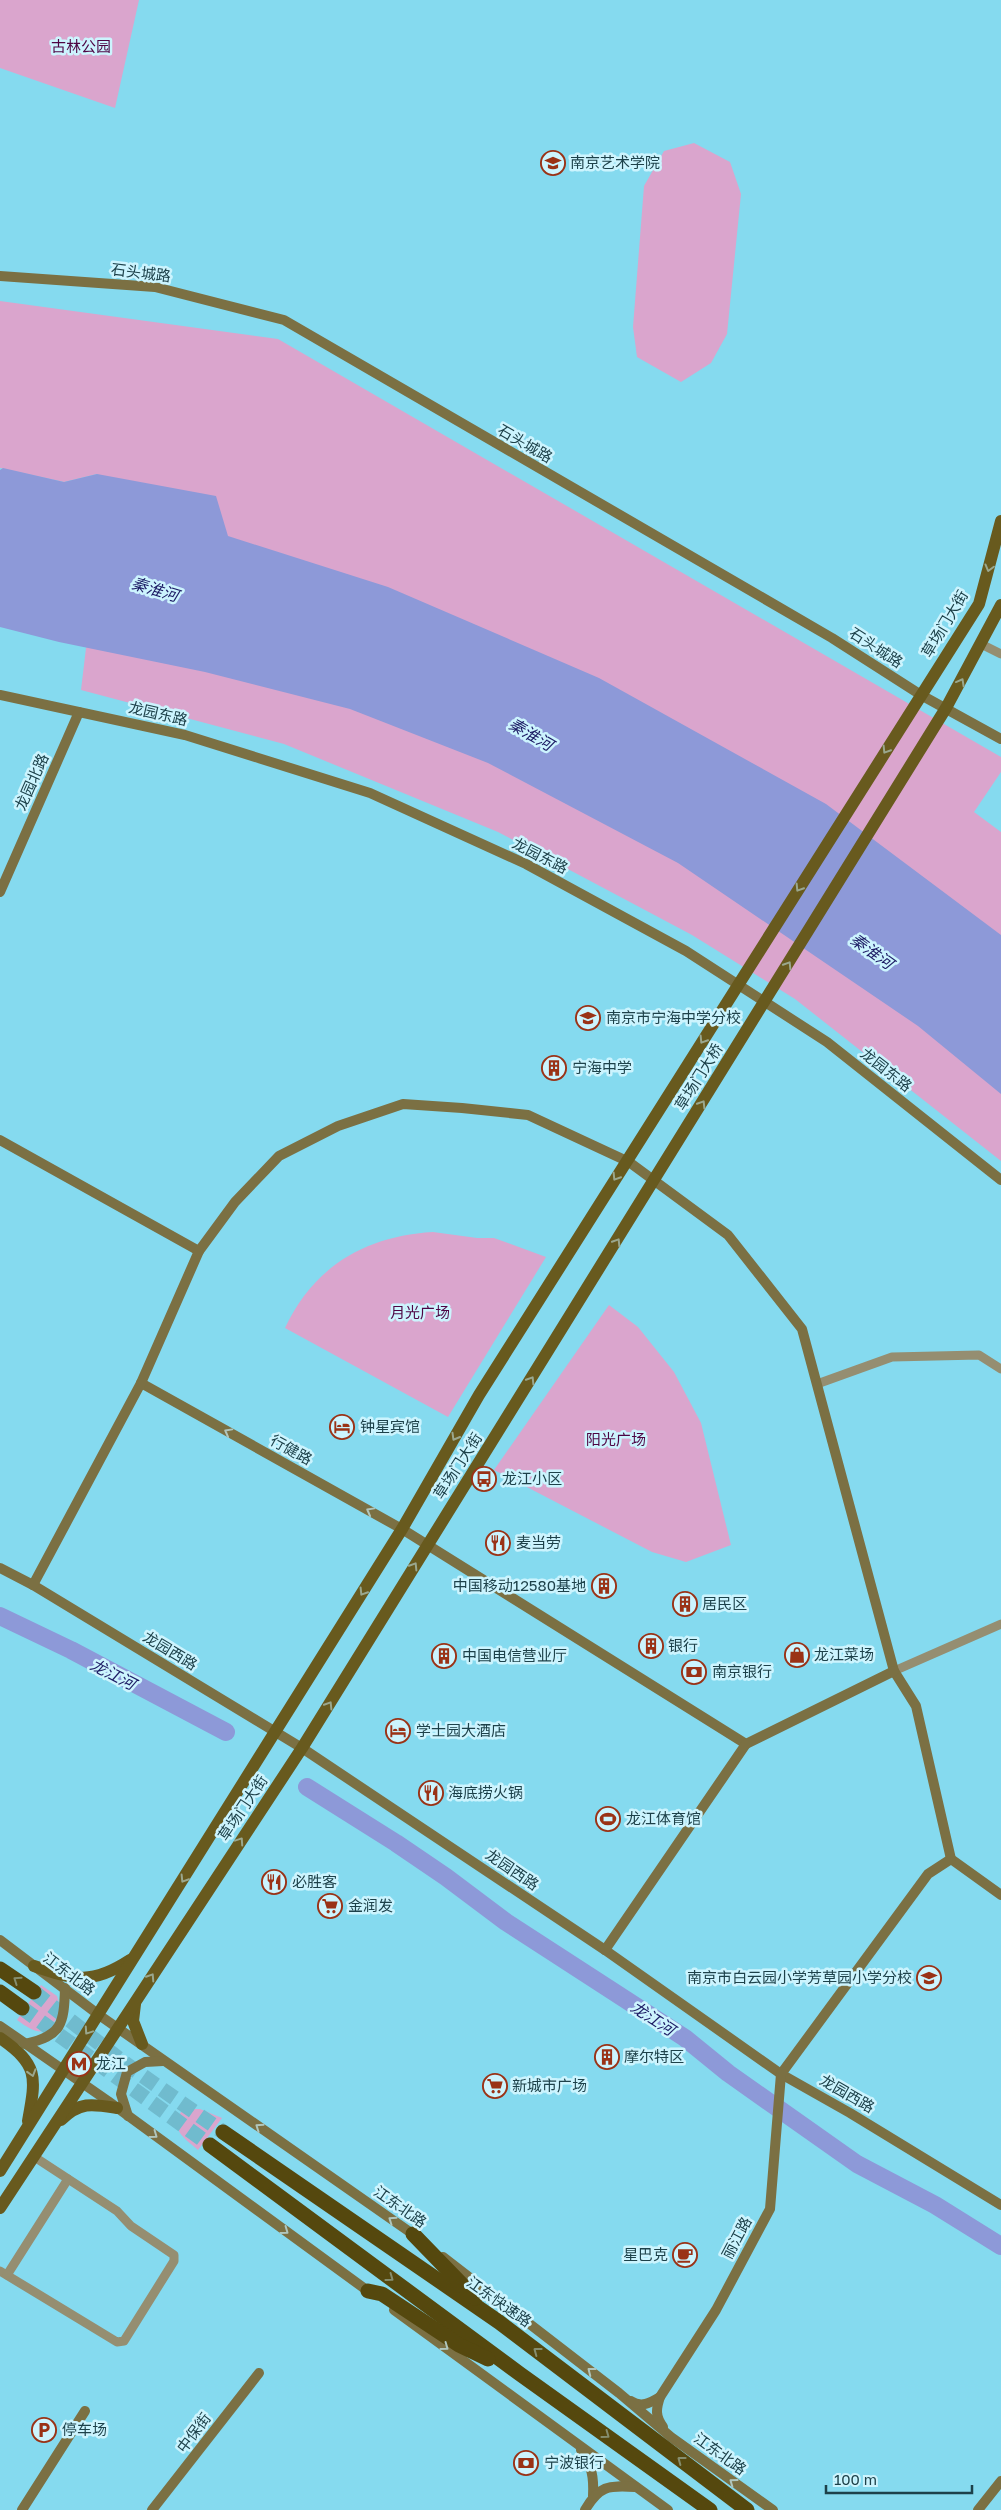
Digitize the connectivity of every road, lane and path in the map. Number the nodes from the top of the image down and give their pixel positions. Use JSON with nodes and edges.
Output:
{"nodes":[{"id":1,"x":0,"y":276,"type":"edge"},
{"id":2,"x":1001,"y":521,"type":"edge"},
{"id":3,"x":1001,"y":605,"type":"edge"},
{"id":4,"x":981,"y":644,"type":"junction"},
{"id":5,"x":1001,"y":654,"type":"edge"},
{"id":6,"x":921,"y":694,"type":"junction"},
{"id":7,"x":0,"y":695,"type":"edge"},
{"id":8,"x":946,"y":708,"type":"junction"},
{"id":9,"x":912,"y":709,"type":"joint"},
{"id":10,"x":79,"y":712,"type":"junction"},
{"id":11,"x":1001,"y":739,"type":"edge"},
{"id":12,"x":0,"y":892,"type":"edge"},
{"id":13,"x":0,"y":1140,"type":"edge"},
{"id":14,"x":1001,"y":1180,"type":"edge"},
{"id":15,"x":199,"y":1251,"type":"junction"},
{"id":16,"x":1001,"y":1369,"type":"edge"},
{"id":17,"x":140,"y":1383,"type":"junction"},
{"id":18,"x":817,"y":1384,"type":"junction"},
{"id":19,"x":479,"y":1395,"type":"joint"},
{"id":20,"x":506,"y":1422,"type":"joint"},
{"id":21,"x":402,"y":1529,"type":"junction"},
{"id":22,"x":427,"y":1545,"type":"junction"},
{"id":23,"x":0,"y":1568,"type":"edge"},
{"id":24,"x":33,"y":1586,"type":"junction"},
{"id":25,"x":1001,"y":1624,"type":"edge"},
{"id":26,"x":894,"y":1671,"type":"junction"},
{"id":27,"x":276,"y":1732,"type":"junction"},
{"id":28,"x":746,"y":1744,"type":"junction"},
{"id":29,"x":302,"y":1748,"type":"junction"},
{"id":30,"x":951,"y":1859,"type":"junction"},
{"id":31,"x":1001,"y":1895,"type":"edge"},
{"id":32,"x":0,"y":1940,"type":"edge"},
{"id":33,"x":605,"y":1950,"type":"junction"},
{"id":34,"x":135,"y":1958,"type":"junction"},
{"id":35,"x":34,"y":1966,"type":"junction"},
{"id":36,"x":0,"y":1969,"type":"edge"},
{"id":37,"x":65,"y":1988,"type":"junction"},
{"id":38,"x":0,"y":1992,"type":"edge"},
{"id":39,"x":34,"y":1992,"type":"tunnel mouth"},
{"id":40,"x":135,"y":2000,"type":"junction"},
{"id":41,"x":22,"y":2008,"type":"tunnel mouth"},
{"id":42,"x":98,"y":2015,"type":"junction"},
{"id":43,"x":0,"y":2026,"type":"edge"},
{"id":44,"x":118,"y":2027,"type":"junction"},
{"id":45,"x":0,"y":2038,"type":"edge"},
{"id":46,"x":25,"y":2044,"type":"junction"},
{"id":47,"x":142,"y":2044,"type":"junction"},
{"id":48,"x":163,"y":2061,"type":"junction"},
{"id":49,"x":63,"y":2068,"type":"junction"},
{"id":50,"x":781,"y":2074,"type":"junction"},
{"id":51,"x":82,"y":2082,"type":"junction"},
{"id":52,"x":118,"y":2108,"type":"junction"},
{"id":53,"x":128,"y":2116,"type":"junction"},
{"id":54,"x":27,"y":2128,"type":"junction"},
{"id":55,"x":48,"y":2132,"type":"junction"},
{"id":56,"x":223,"y":2132,"type":"tunnel mouth"},
{"id":57,"x":210,"y":2145,"type":"tunnel mouth"},
{"id":58,"x":33,"y":2156,"type":"junction"},
{"id":59,"x":0,"y":2171,"type":"edge"},
{"id":60,"x":68,"y":2179,"type":"junction"},
{"id":61,"x":1001,"y":2205,"type":"edge"},
{"id":62,"x":0,"y":2208,"type":"edge"},
{"id":63,"x":413,"y":2234,"type":"junction"},
{"id":64,"x":4,"y":2273,"type":"edge"},
{"id":65,"x":368,"y":2291,"type":"junction"},
{"id":66,"x":499,"y":2322,"type":"junction"},
{"id":67,"x":259,"y":2373,"type":"dead end"},
{"id":68,"x":520,"y":2374,"type":"junction"},
{"id":69,"x":619,"y":2393,"type":"junction"},
{"id":70,"x":660,"y":2397,"type":"junction"},
{"id":71,"x":85,"y":2410,"type":"dead end"},
{"id":72,"x":671,"y":2437,"type":"junction"},
{"id":73,"x":578,"y":2446,"type":"junction"},
{"id":74,"x":1001,"y":2481,"type":"edge"},
{"id":75,"x":637,"y":2488,"type":"junction"},
{"id":76,"x":593,"y":2496,"type":"junction"},
{"id":77,"x":22,"y":2510,"type":"edge"},
{"id":78,"x":152,"y":2510,"type":"edge"},
{"id":79,"x":585,"y":2510,"type":"edge"},
{"id":80,"x":668,"y":2510,"type":"edge"},
{"id":81,"x":710,"y":2510,"type":"edge"},
{"id":82,"x":748,"y":2510,"type":"edge"},
{"id":83,"x":773,"y":2510,"type":"edge"},
{"id":84,"x":978,"y":2510,"type":"edge"}],
"edges":[{"from":1,"to":6,"type":"street","name":"石头城路"},
{"from":2,"to":6,"type":"main road","name":"草场门大街","one_way":true},
{"from":3,"to":4,"type":"main road"},
{"from":4,"to":5,"type":"street"},
{"from":8,"to":4,"type":"main road","one_way":true},
{"from":6,"to":8,"type":"street","name":"石头城路"},
{"from":6,"to":9,"type":"main road","name":"草场门大街"},
{"from":7,"to":10,"type":"street","name":"龙园东路"},
{"from":8,"to":11,"type":"street","name":"石头城路"},
{"from":20,"to":8,"type":"main road","name":"草场门大桥","one_way":true},
{"from":9,"to":19,"type":"main road","name":"草场门大桥","one_way":true},
{"from":10,"to":12,"type":"street","name":"龙园北路"},
{"from":10,"to":14,"type":"street","name":"龙园东路"},
{"from":13,"to":15,"type":"street"},
{"from":15,"to":17,"type":"street"},
{"from":15,"to":18,"type":"street"},
{"from":16,"to":18,"type":"street"},
{"from":21,"to":17,"type":"street","name":"行健路","one_way":true},
{"from":17,"to":24,"type":"street"},
{"from":18,"to":26,"type":"street"},
{"from":19,"to":21,"type":"main road","name":"草场门大街","one_way":true},
{"from":20,"to":22,"type":"main road","name":"草场门大街"},
{"from":21,"to":22,"type":"street","name":"行健路"},
{"from":21,"to":27,"type":"main road","name":"草场门大街","one_way":true},
{"from":22,"to":28,"type":"street","name":"行健路"},
{"from":29,"to":22,"type":"main road","name":"草场门大街","one_way":true},
{"from":23,"to":24,"type":"street","name":"龙园西路"},
{"from":24,"to":27,"type":"street","name":"龙园西路"},
{"from":25,"to":26,"type":"street"},
{"from":26,"to":28,"type":"street"},
{"from":26,"to":30,"type":"street"},
{"from":27,"to":29,"type":"street","name":"龙园西路"},
{"from":27,"to":34,"type":"main road","name":"草场门大街","one_way":true},
{"from":28,"to":33,"type":"street"},
{"from":29,"to":33,"type":"street","name":"龙园西路"},
{"from":40,"to":29,"type":"main road","name":"草场门大街","one_way":true},
{"from":30,"to":31,"type":"street"},
{"from":30,"to":50,"type":"street"},
{"from":32,"to":35,"type":"street","name":"江东北路"},
{"from":33,"to":50,"type":"street","name":"龙园西路"},
{"from":34,"to":35,"type":"main road"},
{"from":34,"to":42,"type":"main road","name":"草场门大街"},
{"from":35,"to":37,"type":"street","name":"江东北路"},
{"from":39,"to":36,"type":"highway","one_way":true},
{"from":37,"to":42,"type":"street","name":"江东北路"},
{"from":37,"to":46,"type":"street"},
{"from":38,"to":41,"type":"highway"},
{"from":40,"to":44,"type":"main road","name":"草场门大街"},
{"from":40,"to":47,"type":"main road"},
{"from":42,"to":44,"type":"street","name":"江东北路"},
{"from":42,"to":49,"type":"main road","name":"草场门大街","one_way":true},
{"from":43,"to":46,"type":"street"},
{"from":44,"to":47,"type":"street","name":"江东北路"},
{"from":44,"to":51,"type":"main road","name":"草场门大街"},
{"from":45,"to":54,"type":"main road","one_way":true},
{"from":46,"to":49,"type":"street"},
{"from":47,"to":48,"type":"street","name":"江东北路"},
{"from":48,"to":53,"type":"street"},
{"from":63,"to":48,"type":"street","name":"江东北路","one_way":true},
{"from":49,"to":51,"type":"street"},
{"from":49,"to":54,"type":"main road","name":"草场门大街"},
{"from":50,"to":61,"type":"street","name":"龙园西路"},
{"from":50,"to":70,"type":"street","name":"丽江路"},
{"from":51,"to":52,"type":"street"},
{"from":51,"to":55,"type":"main road","name":"草场门大街"},
{"from":52,"to":53,"type":"street"},
{"from":52,"to":55,"type":"main road"},
{"from":53,"to":65,"type":"street","one_way":true},
{"from":54,"to":59,"type":"main road","name":"草场门大街"},
{"from":55,"to":58,"type":"main road","name":"草场门大街"},
{"from":56,"to":66,"type":"highway","name":"江东快速路"},
{"from":57,"to":68,"type":"highway","one_way":true},
{"from":58,"to":60,"type":"street"},
{"from":58,"to":62,"type":"main road","name":"草场门大街"},
{"from":60,"to":64,"type":"street"},
{"from":60,"to":64,"type":"street"},
{"from":63,"to":66,"type":"highway"},
{"from":69,"to":63,"type":"street","name":"江东北路","one_way":true},
{"from":65,"to":68,"type":"highway"},
{"from":65,"to":73,"type":"street","one_way":true},
{"from":82,"to":66,"type":"highway","name":"江东快速路","one_way":true},
{"from":67,"to":78,"type":"street","name":"中保街"},
{"from":68,"to":81,"type":"highway","one_way":true},
{"from":69,"to":70,"type":"street"},
{"from":69,"to":72,"type":"street","name":"江东北路"},
{"from":70,"to":72,"type":"street","name":"丽江路"},
{"from":71,"to":77,"type":"street"},
{"from":83,"to":72,"type":"street","name":"江东北路","one_way":true},
{"from":73,"to":75,"type":"street"},
{"from":73,"to":76,"type":"street"},
{"from":74,"to":84,"type":"street"},
{"from":75,"to":76,"type":"street"},
{"from":75,"to":80,"type":"street"},
{"from":76,"to":79,"type":"street"}]}
